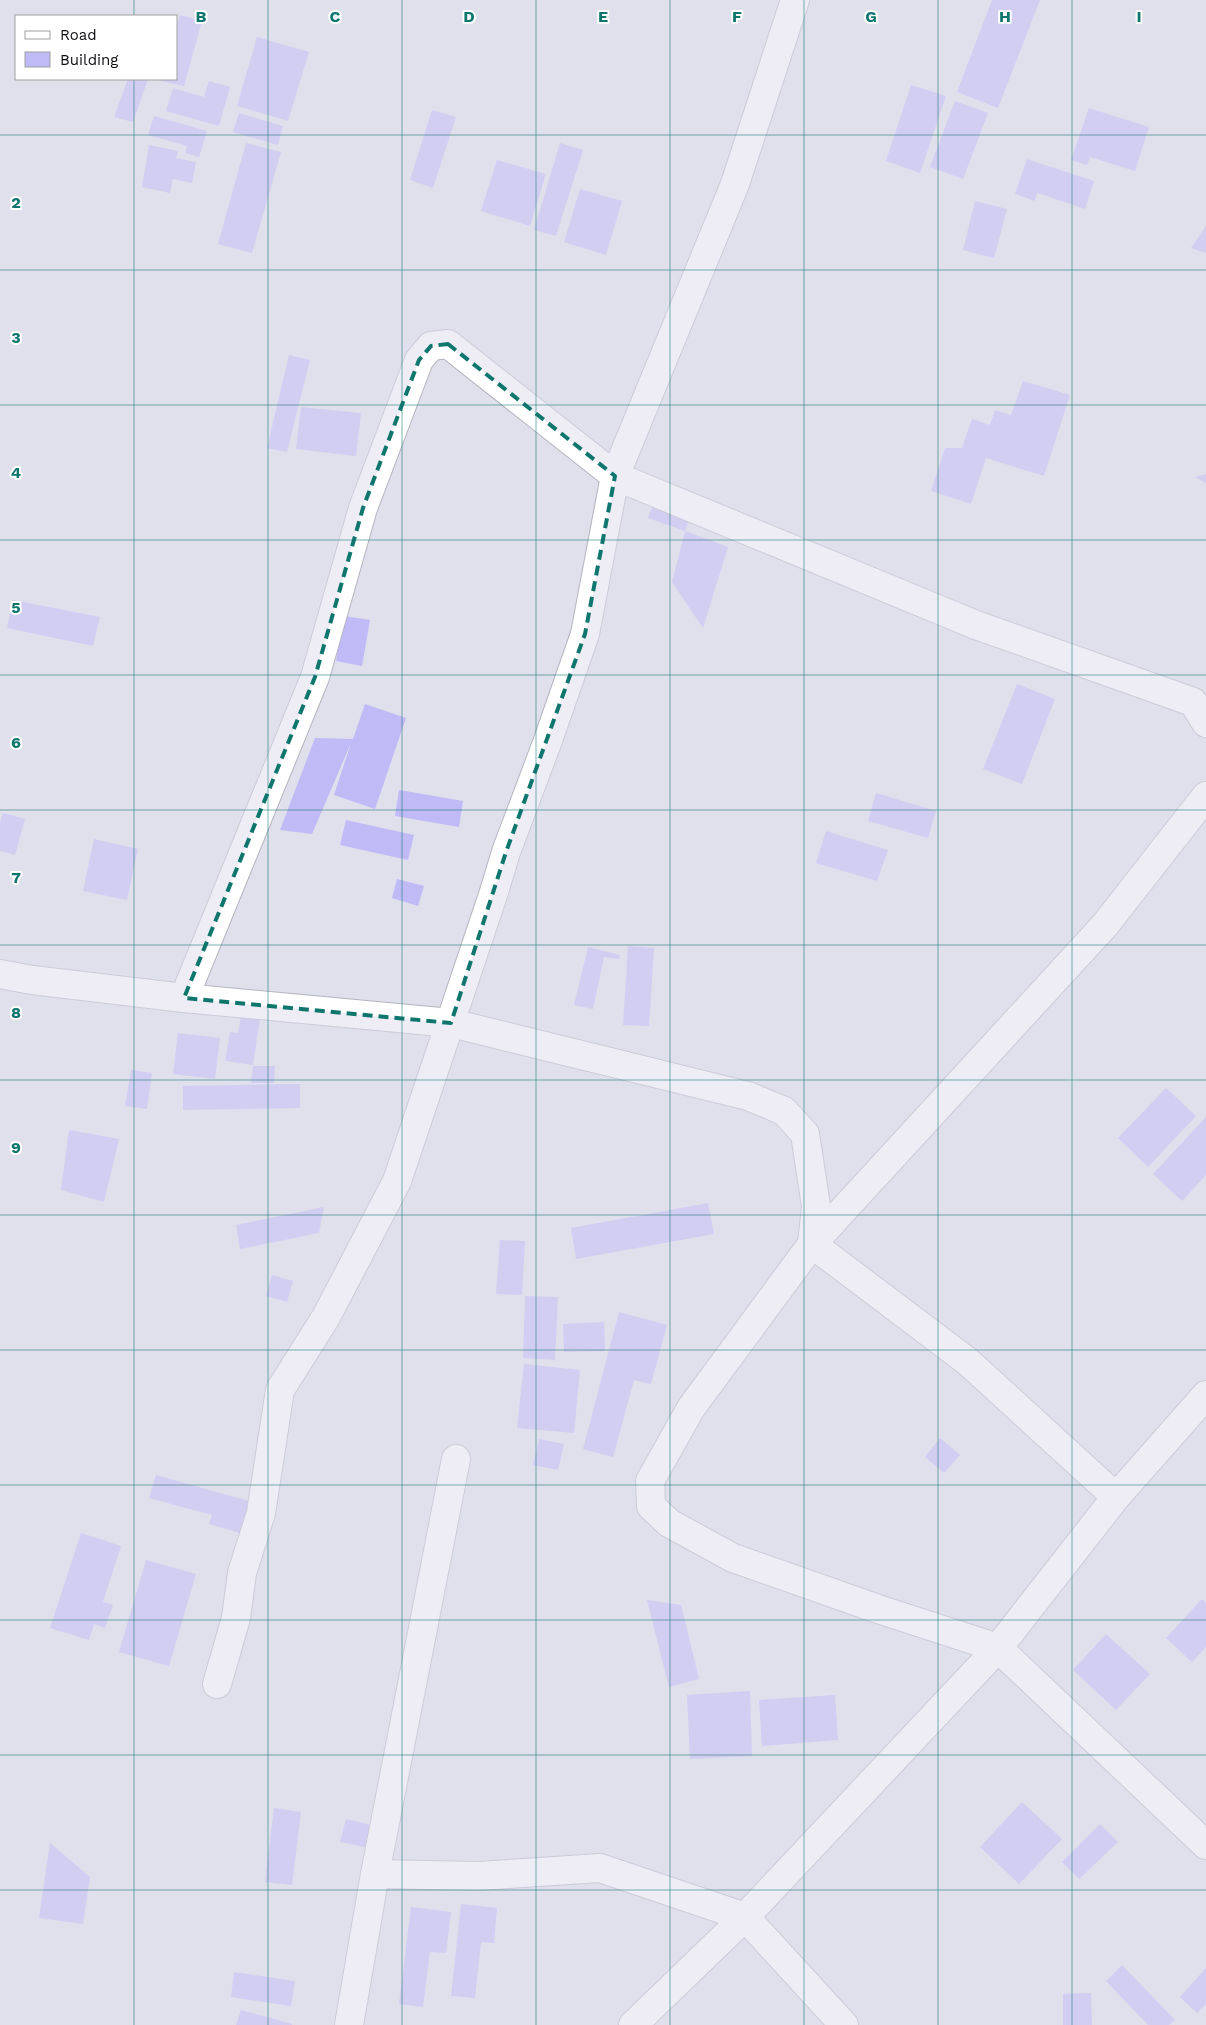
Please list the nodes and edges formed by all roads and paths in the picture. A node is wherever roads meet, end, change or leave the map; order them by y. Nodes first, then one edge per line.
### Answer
1 (795, 0) edge
2 (616, 476) junction
3 (1206, 723) edge
4 (1206, 796) edge
5 (0, 974) edge
6 (184, 998) junction
7 (451, 1023) junction
8 (812, 1244) junction
9 (1206, 1395) edge
10 (456, 1459) dead end
11 (1116, 1498) junction
12 (998, 1648) junction
13 (217, 1684) dead end
14 (1206, 1845) edge
15 (375, 1874) junction
16 (744, 1917) junction
17 (349, 2025) edge
18 (633, 2025) edge
19 (844, 2025) edge

1 - 2 street
2 - 3 street
2 - 6 street
2 - 7 street
4 - 8 street
5 - 6 street
6 - 7 street
7 - 8 street
7 - 13 street
8 - 11 street
8 - 12 street
9 - 11 street
10 - 15 street
11 - 12 street
12 - 14 street
12 - 16 street
15 - 16 street
15 - 17 street
16 - 18 street
16 - 19 street

